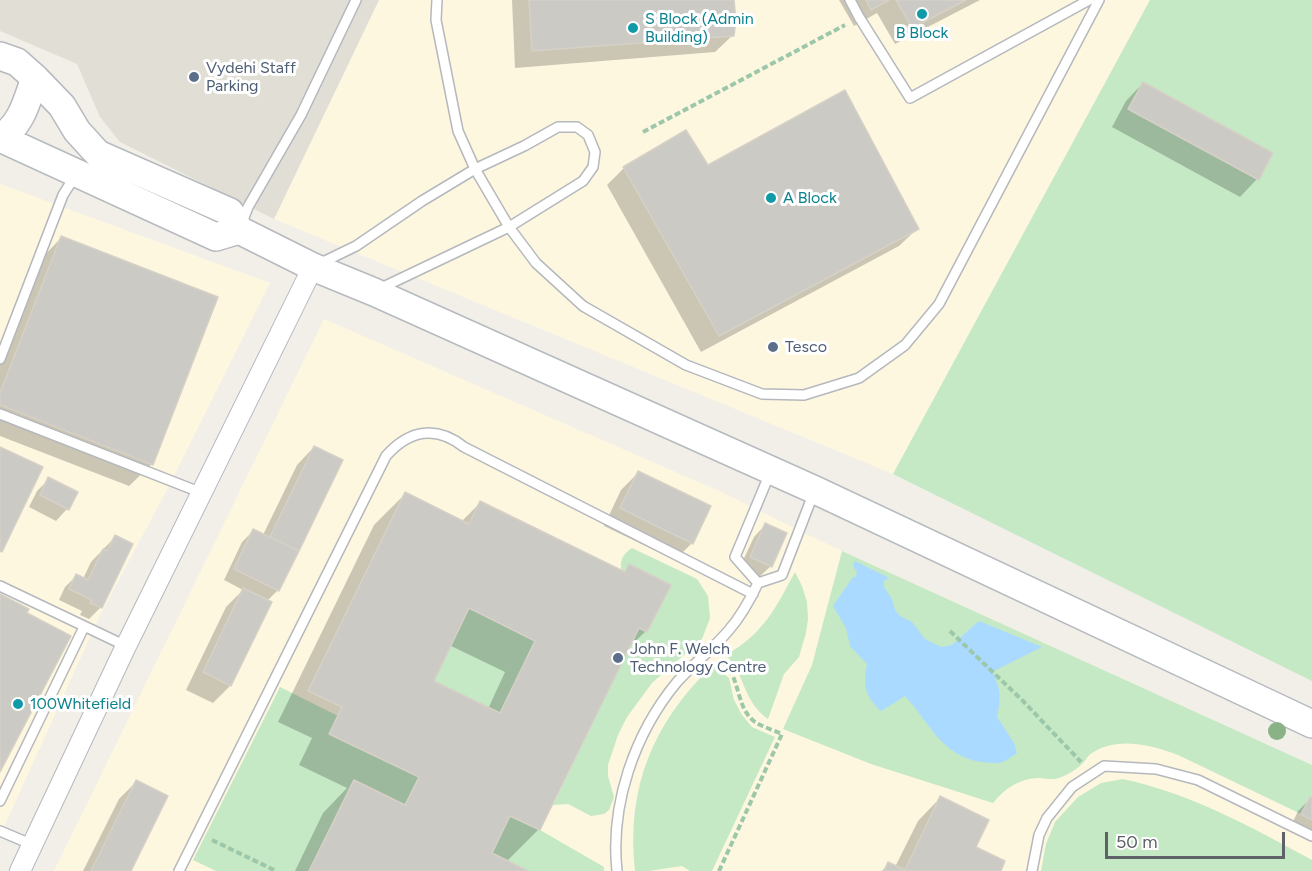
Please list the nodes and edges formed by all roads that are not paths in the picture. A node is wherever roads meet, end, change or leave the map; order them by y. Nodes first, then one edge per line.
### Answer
1 (356, 0) edge
2 (437, 0) edge
3 (850, 0) edge
4 (1089, 0) edge
5 (1099, 0) edge
6 (0, 56) edge
7 (35, 78) junction
8 (77, 131) junction
9 (0, 138) edge
10 (475, 169) junction
11 (66, 170) junction
12 (509, 227) junction
13 (239, 231) junction
14 (313, 267) junction
15 (374, 292) junction
16 (0, 359) edge
17 (0, 414) edge
18 (771, 470) junction
19 (815, 490) junction
20 (202, 493) junction
21 (758, 584) junction
22 (0, 586) edge
23 (753, 594) junction
24 (84, 627) junction
25 (126, 646) junction
26 (1312, 724) edge
27 (0, 801) edge
28 (0, 831) edge
29 (1312, 836) edge
30 (33, 844) junction
31 (20, 871) edge
32 (179, 871) edge
33 (617, 871) edge
34 (1032, 871) edge

1 - 13 lane
2 - 10 lane
3 - 4 lane
5 - 12 lane
6 - 7 street
7 - 8 street
7 - 9 street
8 - 11 street
8 - 13 street
9 - 11 street
10 - 12 lane
10 - 12 lane
10 - 14 lane
11 - 13 street
11 - 16 lane
12 - 15 lane
13 - 14 street
14 - 15 street
14 - 20 street
15 - 18 street
17 - 20 lane
18 - 19 street
18 - 21 lane
19 - 21 lane
19 - 26 street
20 - 25 street
21 - 23 lane
22 - 24 lane
23 - 32 lane
23 - 33 lane
24 - 25 lane
24 - 27 lane
25 - 30 street
28 - 30 lane
29 - 34 lane
30 - 31 street

